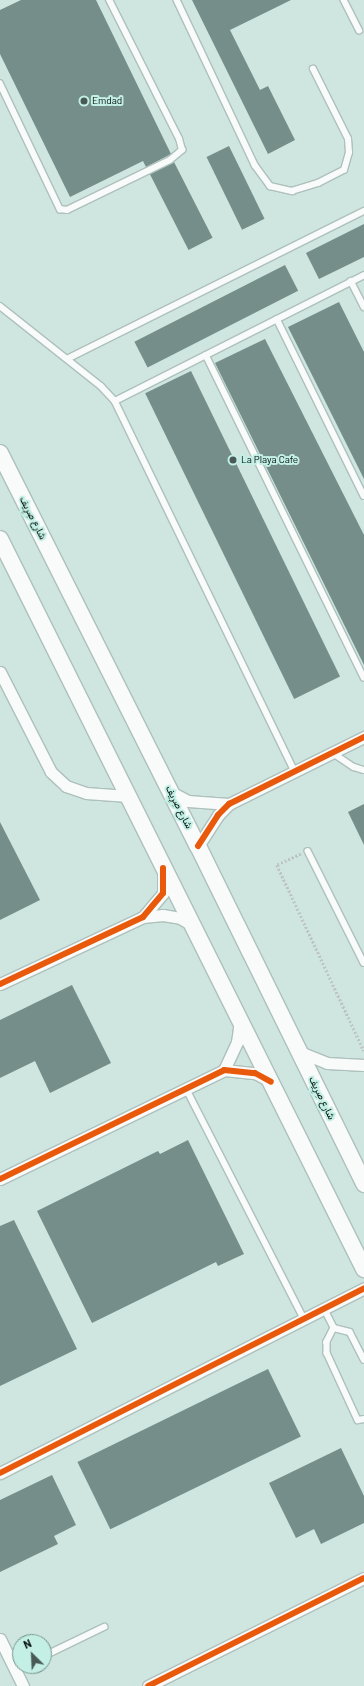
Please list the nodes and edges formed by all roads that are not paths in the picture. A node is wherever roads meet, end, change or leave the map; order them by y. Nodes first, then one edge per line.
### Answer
1 (109, 0) edge
2 (177, 0) edge
3 (344, 0) edge
4 (359, 30) dead end
5 (313, 68) dead end
6 (0, 83) edge
7 (364, 211) edge
8 (364, 274) edge
9 (351, 281) junction
10 (0, 306) edge
11 (364, 307) edge
12 (277, 319) junction
13 (206, 355) junction
14 (67, 359) junction
15 (115, 401) junction
16 (0, 453) edge
17 (364, 496) edge
18 (0, 539) edge
19 (0, 672) edge
20 (364, 677) edge
21 (364, 737) edge
22 (334, 753) junction
23 (364, 770) edge
24 (295, 772) junction
25 (171, 792) junction
26 (128, 796) junction
27 (230, 804) junction
28 (198, 846) junction
29 (308, 851) road end
30 (163, 868) junction
31 (143, 917) junction
32 (192, 926) junction
33 (364, 963) edge
34 (0, 984) edge
35 (240, 1021) junction
36 (300, 1052) junction
37 (364, 1065) edge
38 (224, 1070) junction
39 (271, 1082) junction
40 (186, 1088) junction
41 (0, 1179) edge
42 (364, 1184) edge
43 (364, 1269) edge
44 (364, 1288) edge
45 (324, 1308) junction
46 (304, 1319) junction
47 (334, 1328) junction
48 (364, 1360) edge
49 (364, 1419) edge
50 (0, 1473) edge
51 (364, 1578) edge
52 (104, 1627) dead end
53 (0, 1639) edge
54 (52, 1652) edge
55 (12, 1657) edge
56 (20, 1674) edge
57 (23, 1686) edge
58 (148, 1686) edge

1 - 6 lane
2 - 5 lane
3 - 4 lane
7 - 14 lane
8 - 9 lane
9 - 11 lane
9 - 12 lane
10 - 14 lane
12 - 13 lane
12 - 17 lane
13 - 15 lane
13 - 20 lane
14 - 15 lane
15 - 24 lane
16 - 25 main road, شارع صِرِيف
18 - 26 main road
19 - 26 street
21 - 22 street
22 - 23 lane
22 - 24 street
24 - 27 street
25 - 27 street
25 - 28 main road, شارع صِرِيف
26 - 30 main road
27 - 28 street
28 - 36 main road, شارع صِرِيف
29 - 33 lane
30 - 31 street
30 - 32 main road
31 - 32 street
31 - 34 street
32 - 35 main road
35 - 38 street
35 - 39 main road
36 - 37 street
36 - 42 main road, شارع صِرِيف
38 - 39 street
38 - 40 street
39 - 43 main road
40 - 41 street
40 - 46 lane
44 - 45 street
45 - 46 street
45 - 47 lane
46 - 50 street
47 - 48 lane
47 - 49 lane
51 - 58 street
52 - 54 lane
53 - 55 street
56 - 57 street

